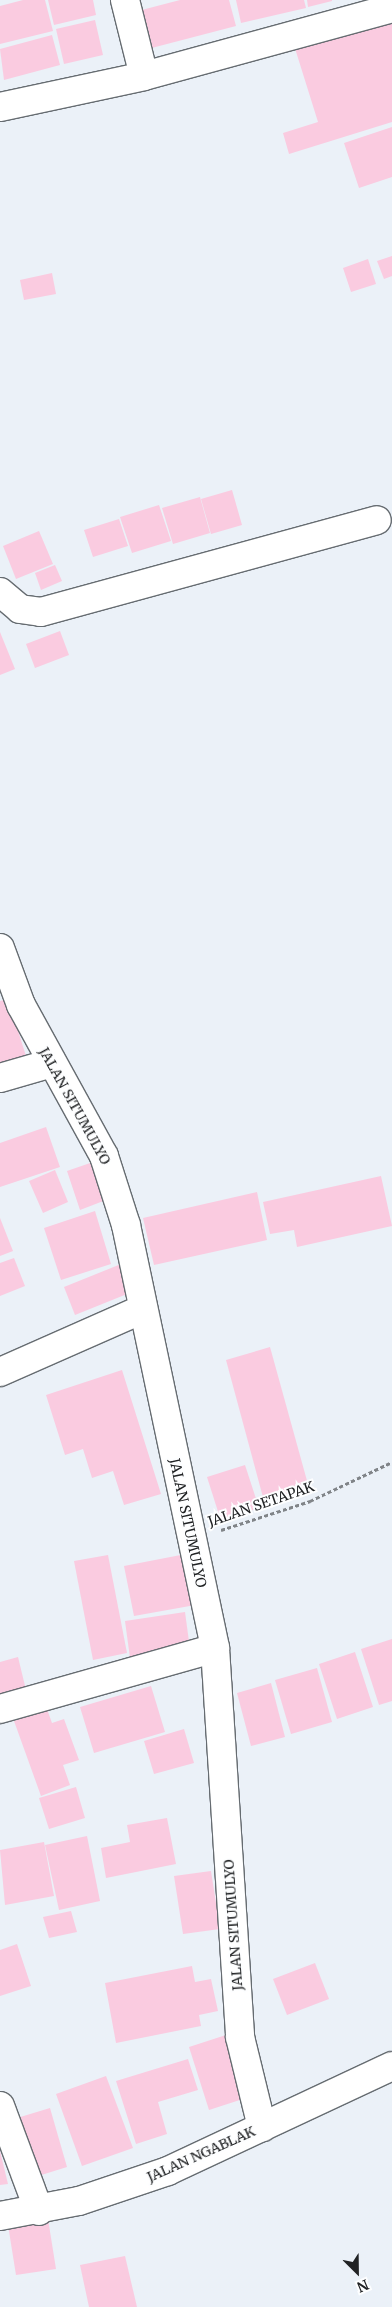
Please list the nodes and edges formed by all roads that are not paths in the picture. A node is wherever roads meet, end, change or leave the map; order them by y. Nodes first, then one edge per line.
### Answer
1 (124, 0) edge
2 (392, 8) edge
3 (144, 76) junction
4 (0, 107) edge
5 (377, 520) dead end
6 (0, 592) edge
7 (0, 948) edge
8 (52, 1063) junction
9 (0, 1078) edge
10 (142, 1309) junction
11 (0, 1372) edge
12 (215, 1648) junction
13 (0, 1709) edge
14 (392, 2066) edge
15 (0, 2106) edge
16 (262, 2128) junction
17 (39, 2211) junction
18 (0, 2216) edge

1 - 3 street
2 - 3 street
3 - 4 street
5 - 6 street
7 - 8 street, JALAN SITUMULYO
8 - 9 street
8 - 10 street, JALAN SITUMULYO
10 - 11 street
10 - 12 street, JALAN SITUMULYO
12 - 13 street
12 - 16 street, JALAN SITUMULYO
14 - 16 street, JALAN NGABLAK
15 - 17 street
16 - 17 street, JALAN NGABLAK
17 - 18 street, JALAN NGABLAK

